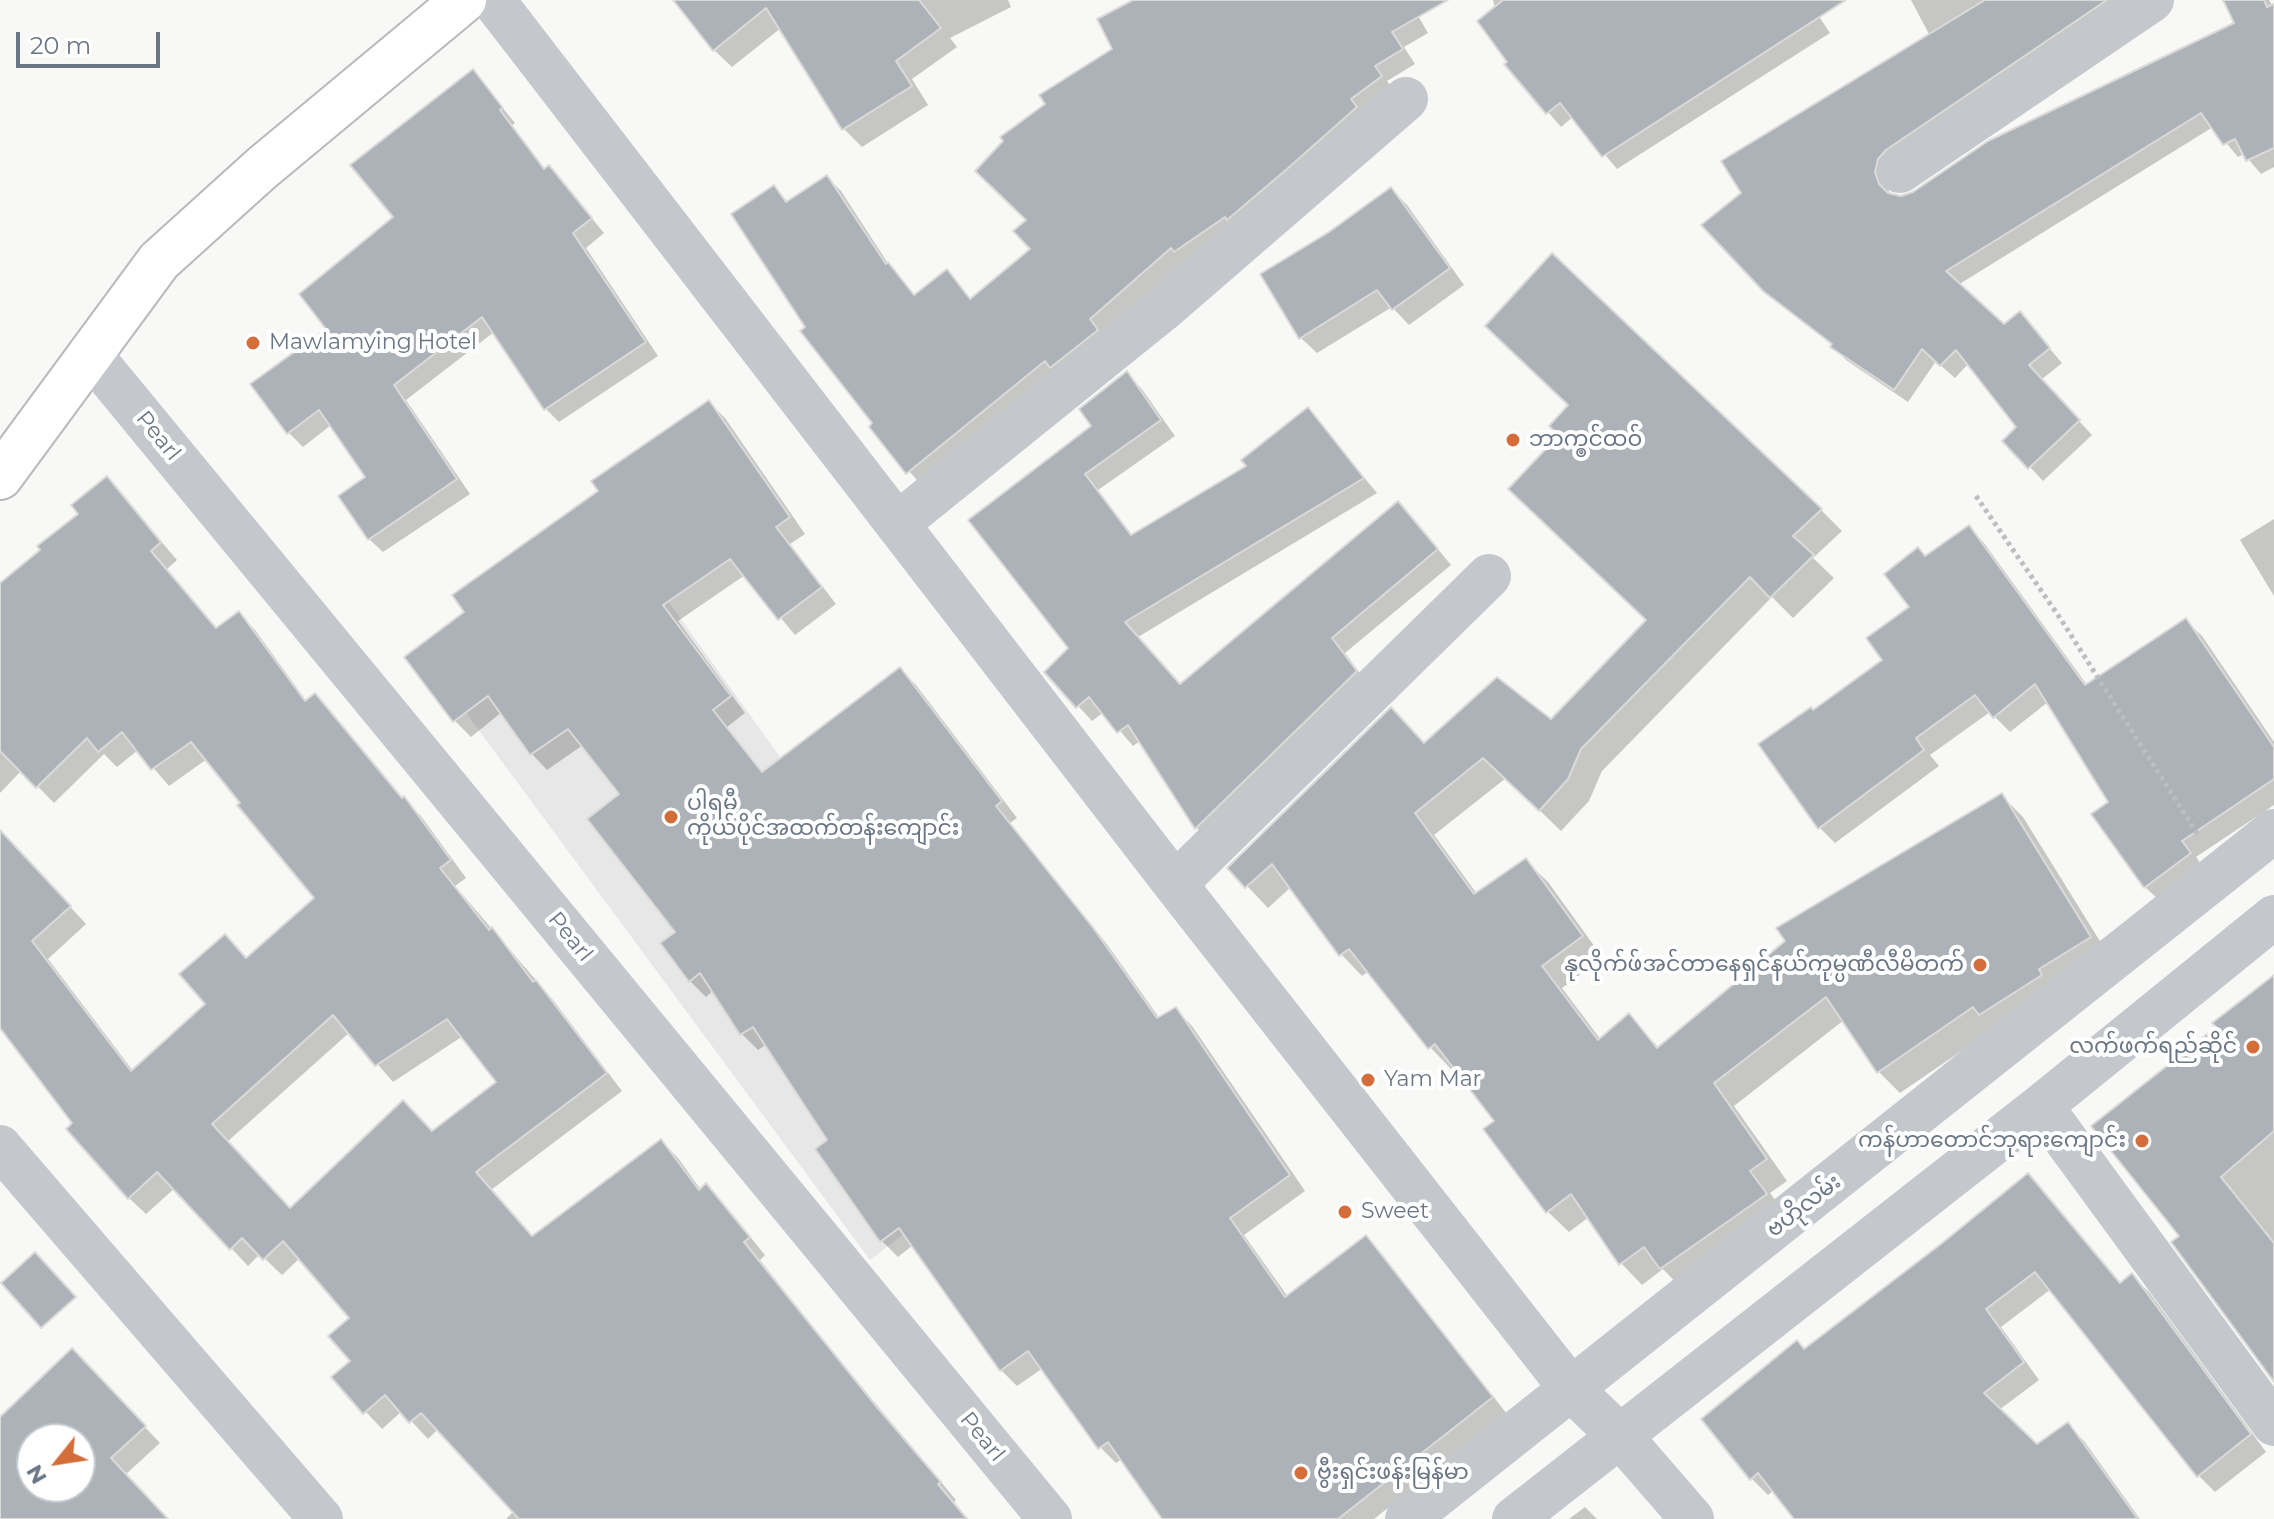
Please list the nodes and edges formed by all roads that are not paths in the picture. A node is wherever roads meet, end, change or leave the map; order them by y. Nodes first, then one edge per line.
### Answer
1 (464, 0) edge
2 (493, 0) edge
3 (2152, 0) edge
4 (1406, 99) dead end
5 (1900, 171) dead end
6 (90, 354) junction
7 (0, 477) edge
8 (897, 524) junction
9 (1489, 576) dead end
10 (2274, 831) edge
11 (1175, 884) junction
12 (2274, 917) edge
13 (2041, 1106) junction
14 (0, 1147) edge
15 (1572, 1390) junction
16 (2274, 1424) edge
17 (1621, 1437) junction
18 (321, 1519) edge
19 (1050, 1519) edge
20 (1407, 1519) edge
21 (1514, 1519) edge
22 (1692, 1519) edge

1 - 6 main road
2 - 8 street
3 - 5 street
4 - 8 street
6 - 7 main road
6 - 19 street, Pearl
8 - 11 street
9 - 11 street
10 - 15 street, ဗဟိုလမ်း
11 - 15 street
12 - 13 street
13 - 16 street
13 - 17 street
14 - 18 street
15 - 17 street
15 - 20 street, ဗဟိုလမ်း
17 - 21 street
17 - 22 street

